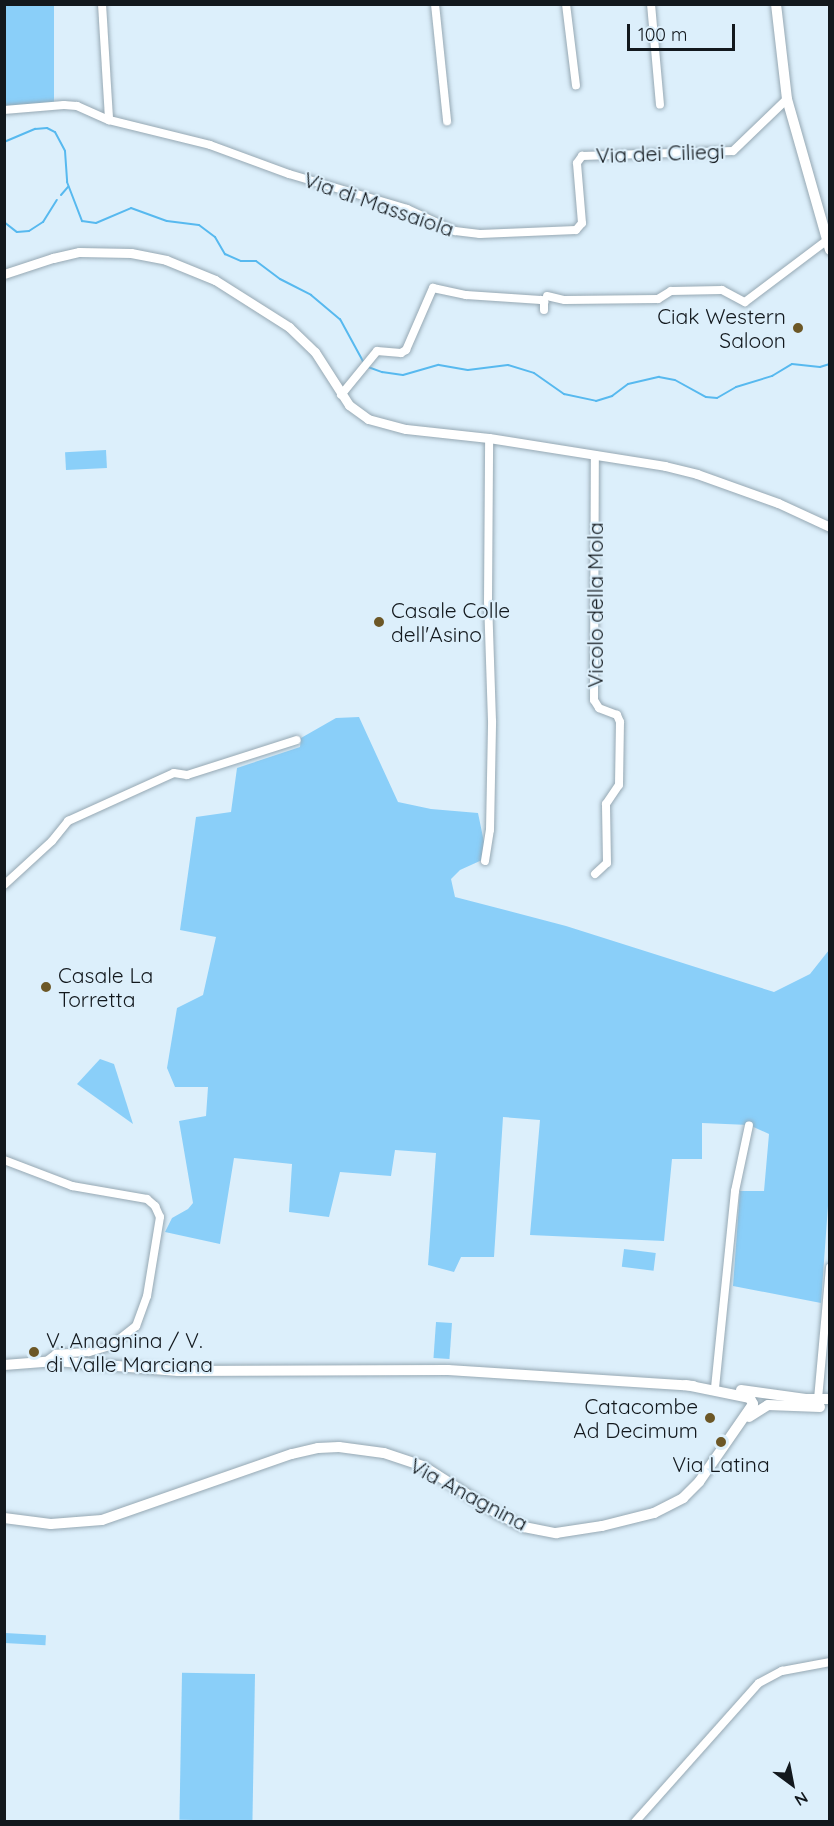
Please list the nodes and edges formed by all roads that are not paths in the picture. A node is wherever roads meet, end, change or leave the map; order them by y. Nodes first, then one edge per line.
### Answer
1 (102, 4) edge
2 (435, 4) edge
3 (566, 4) edge
4 (651, 4) edge
5 (776, 4) edge
6 (576, 85) dead end
7 (788, 99) junction
8 (660, 105) dead end
9 (4, 110) edge
10 (109, 120) junction
11 (447, 121) dead end
12 (583, 155) joint
13 (828, 245) edge
14 (4, 274) edge
15 (547, 296) dead end
16 (506, 298) junction
17 (505, 309) dead end
18 (544, 310) dead end
19 (341, 395) junction
20 (489, 438) junction
21 (596, 455) junction
22 (830, 527) edge
23 (297, 740) dead end
24 (485, 861) dead end
25 (595, 874) dead end
26 (4, 885) edge
27 (749, 1125) dead end
28 (4, 1160) edge
29 (830, 1268) edge
30 (48, 1360) junction
31 (4, 1365) edge
32 (686, 1386) junction
33 (715, 1388) junction
34 (824, 1399) edge
35 (830, 1406) edge
36 (730, 1437) junction
37 (4, 1518) edge
38 (830, 1662) edge
39 (635, 1821) edge

1 - 10 street
2 - 11 street
3 - 6 street
4 - 8 street
5 - 7 main road
7 - 12 street, Via dei Ciliegi
7 - 13 main road
9 - 10 street, Via di Massaiola
10 - 12 street, Via di Massaiola
13 - 15 street
14 - 19 street
16 - 17 street
16 - 18 street
16 - 19 street
19 - 20 street
20 - 21 street
20 - 24 street
21 - 22 street
21 - 25 street, Vicolo della Mola
23 - 26 street
27 - 33 street
28 - 30 street
29 - 34 street
30 - 31 main road, Via Anagnina
30 - 32 main road, Via Anagnina
32 - 33 main road, Via Anagnina
32 - 36 main road, Via Anagnina
33 - 34 main road, Via Anagnina
35 - 36 main road, Via Anagnina
36 - 37 main road, Via Anagnina
38 - 39 street

